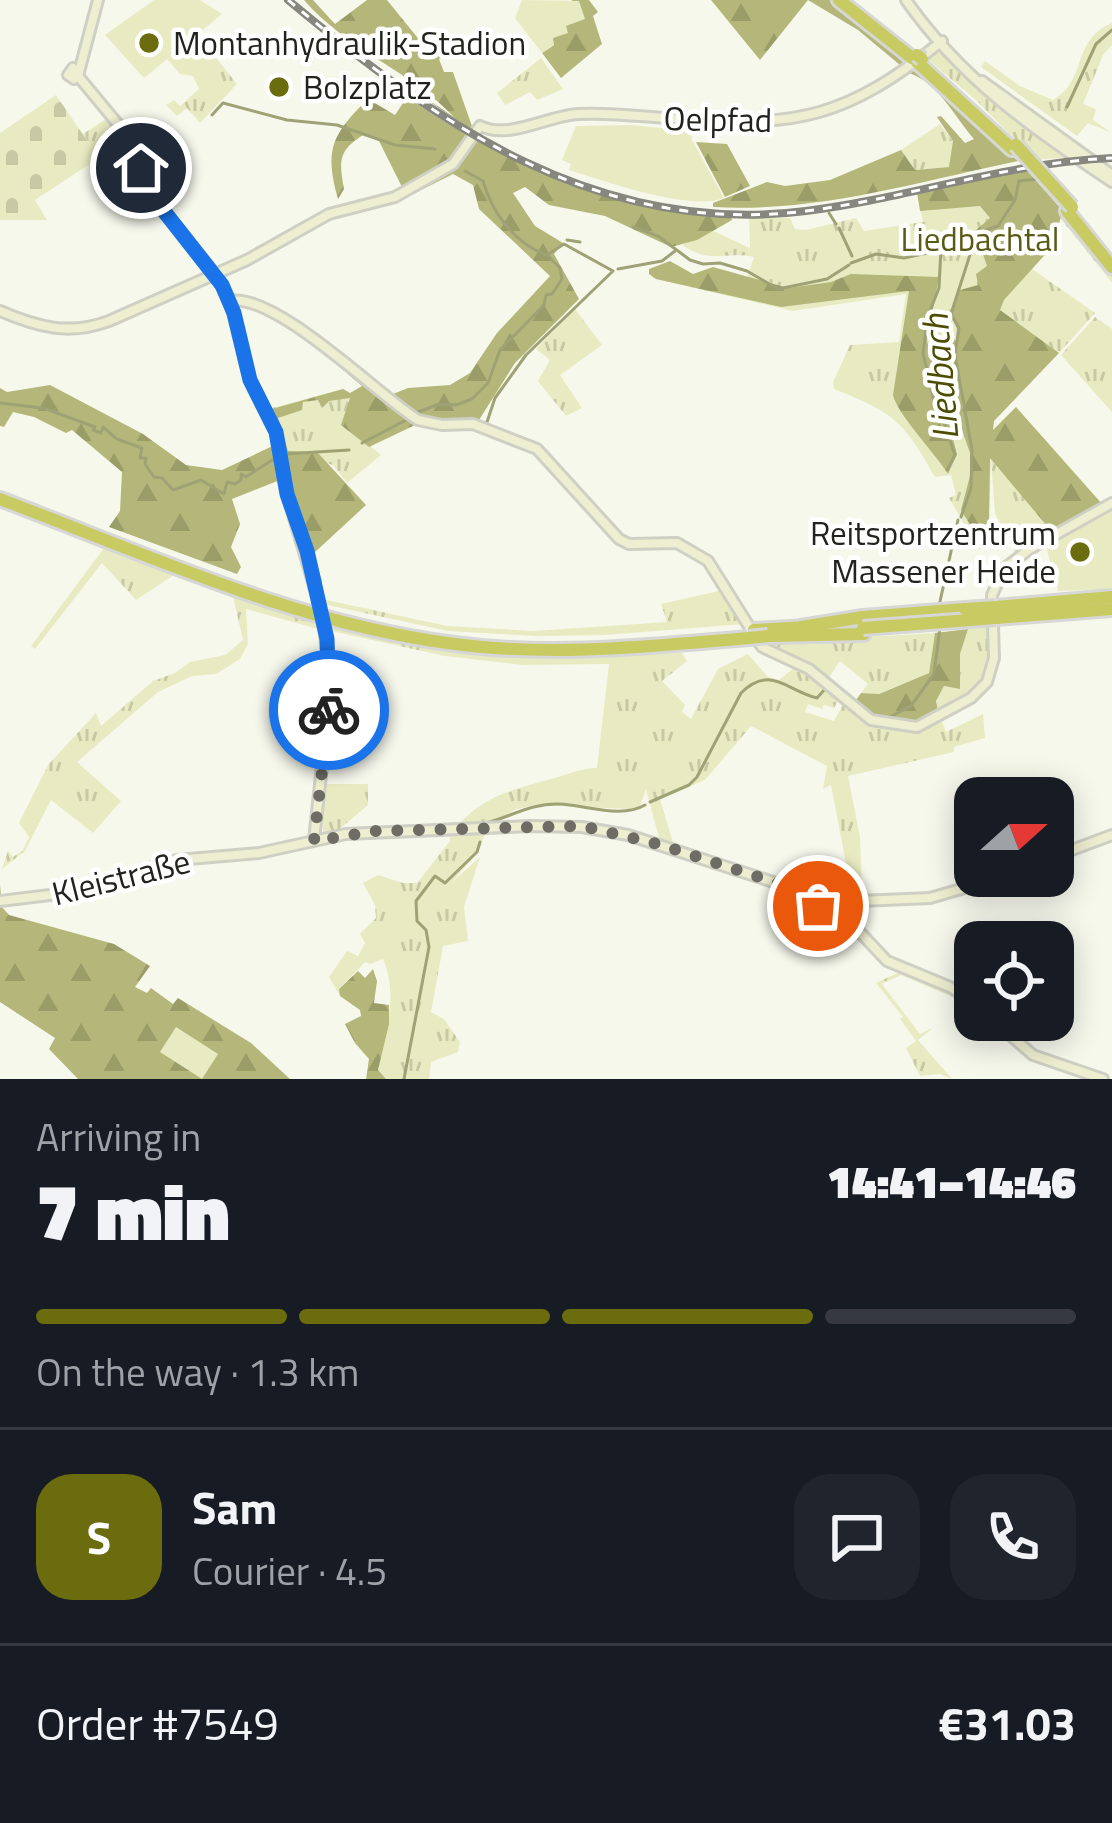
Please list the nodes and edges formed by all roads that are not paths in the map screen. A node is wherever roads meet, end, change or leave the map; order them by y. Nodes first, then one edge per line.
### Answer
1 (98, 0) edge
2 (838, 0) edge
3 (848, 0) edge
4 (908, 0) edge
5 (940, 42) junction
6 (917, 58) junction
7 (1112, 179) edge
8 (1070, 209) junction
9 (1112, 257) edge
10 (1112, 267) edge
11 (214, 273) junction
12 (230, 301) junction
13 (0, 311) edge
14 (0, 496) edge
15 (1112, 503) edge
16 (1112, 606) edge
17 (863, 625) junction
18 (767, 633) junction
19 (1112, 835) edge
20 (314, 841) junction
21 (1074, 849) edge
22 (798, 890) junction
23 (954, 891) edge
24 (0, 901) edge
25 (954, 990) edge
26 (1017, 1041) edge
27 (1103, 1079) edge

1 - 11 street
2 - 6 highway
3 - 6 highway
4 - 5 street
5 - 7 street
5 - 11 street, Oelpfad
6 - 8 highway, bridge
8 - 9 highway
8 - 10 highway
11 - 12 street
11 - 13 street
12 - 15 street
12 - 20 street, bridge
14 - 18 highway, bridge
16 - 17 highway, bridge
17 - 18 highway
17 - 18 highway
19 - 21 street
20 - 22 street, Kleistraße
20 - 24 street, Kleistraße
22 - 23 street
22 - 25 street
26 - 27 street

